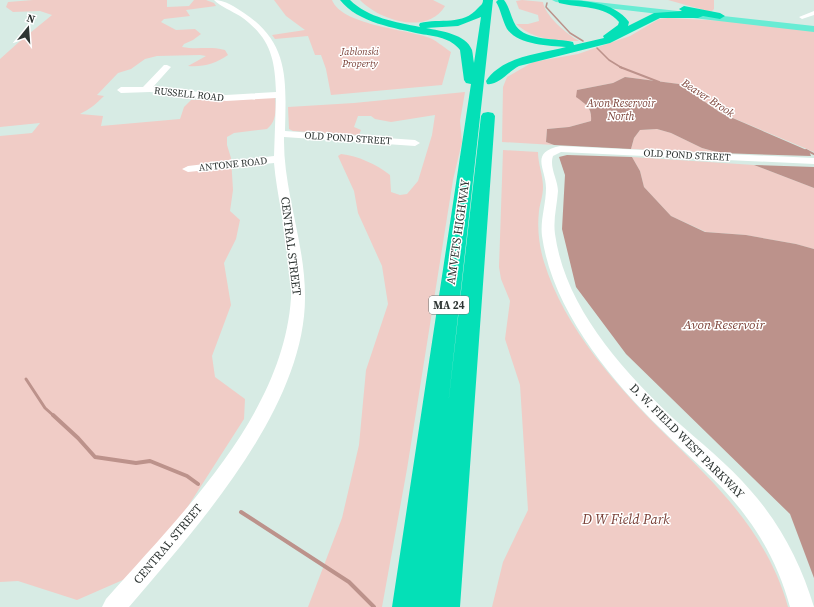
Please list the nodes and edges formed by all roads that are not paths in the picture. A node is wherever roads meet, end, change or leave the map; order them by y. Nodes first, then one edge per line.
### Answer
1 (217, 0) edge
2 (345, 0) edge
3 (351, 0) edge
4 (559, 0) edge
5 (574, 0) edge
6 (494, 1) edge
7 (662, 1) dead end
8 (814, 13) edge
9 (698, 15) junction
10 (720, 16) junction
11 (802, 17) dead end
12 (498, 26) dead end
13 (814, 28) edge
14 (167, 67) dead end
15 (488, 81) junction
16 (146, 89) junction
17 (121, 90) dead end
18 (280, 95) junction
19 (281, 134) junction
20 (415, 143) dead end
21 (560, 149) joint
22 (279, 159) junction
23 (814, 161) edge
24 (188, 169) dead end
25 (114, 607) edge
26 (409, 607) edge
27 (443, 607) edge
28 (802, 607) edge

1 - 18 street, CENTRAL STREET
2 - 15 highway
3 - 6 highway
4 - 6 highway
4 - 9 main road
5 - 10 main road
6 - 12 highway
6 - 15 highway, AMVETS HIGHWAY / MA 24
7 - 10 highway
8 - 11 street
9 - 13 main road
9 - 15 highway
10 - 13 main road
14 - 16 street
15 - 26 highway, AMVETS HIGHWAY / MA 24
15 - 27 highway, AMVETS HIGHWAY / MA 24
16 - 17 street, RUSSELL ROAD
16 - 18 street, RUSSELL ROAD
18 - 19 street, CENTRAL STREET
19 - 20 street, OLD POND STREET
19 - 22 street, CENTRAL STREET
21 - 23 street, OLD POND STREET
21 - 28 street, D. W. FIELD WEST PARKWAY
22 - 24 street, ANTONE ROAD
22 - 25 street, CENTRAL STREET

